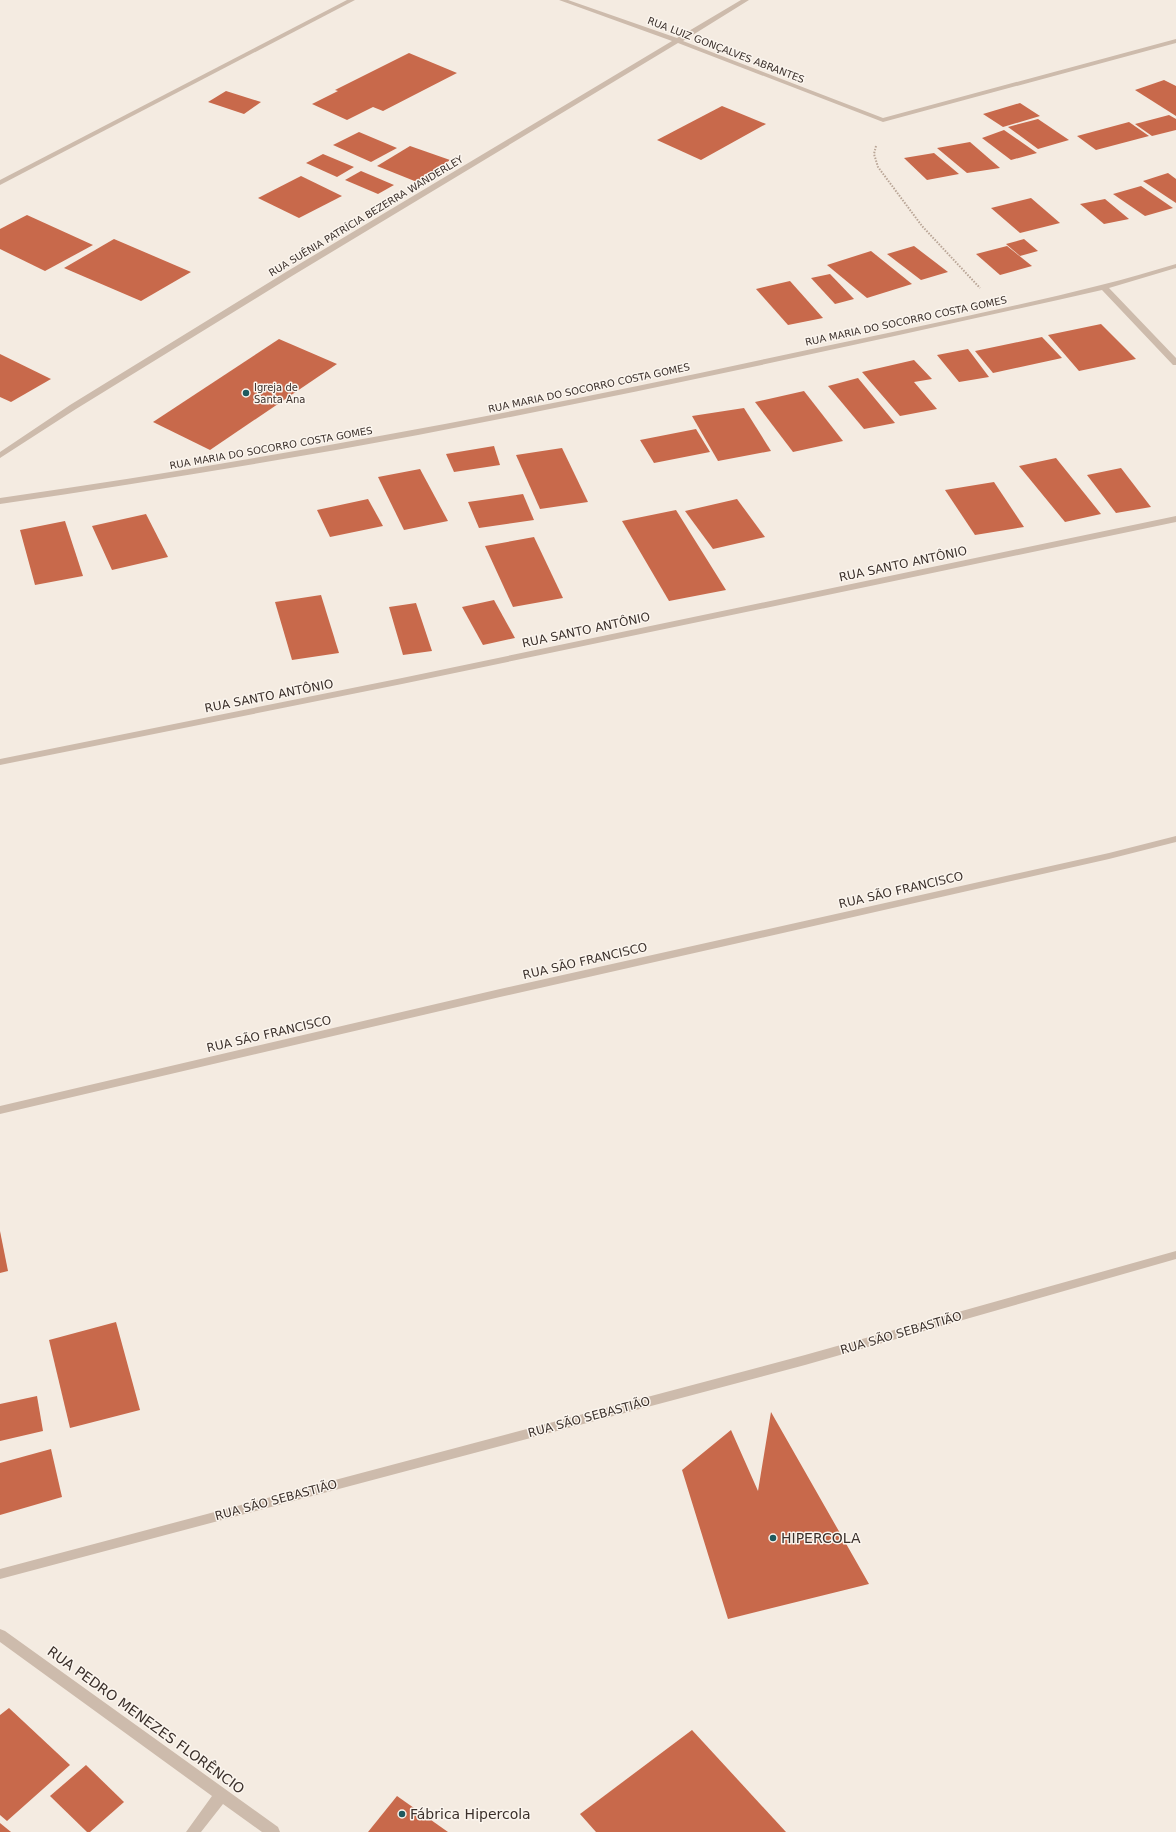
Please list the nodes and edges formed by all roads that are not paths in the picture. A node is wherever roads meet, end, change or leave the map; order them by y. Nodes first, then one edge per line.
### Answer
1 (352, 0) edge
2 (562, 0) edge
3 (746, 0) edge
4 (678, 41) junction
5 (1176, 41) edge
6 (0, 183) edge
7 (1176, 266) edge
8 (1104, 287) junction
9 (1176, 363) edge
10 (0, 456) edge
11 (0, 501) edge
12 (1176, 519) edge
13 (0, 762) edge
14 (1176, 839) edge
15 (0, 1110) edge
16 (1176, 1255) edge
17 (0, 1574) edge
18 (0, 1634) edge
19 (222, 1794) junction
20 (193, 1832) edge
21 (273, 1832) edge

1 - 6 street
2 - 4 street, RUA LUIZ GONÇALVES ABRANTES
3 - 4 street, RUA SUÊNIA PATRÍCIA BEZERRA WANDERLEY
4 - 5 street, RUA LUIZ GONÇALVES ABRANTES
4 - 10 street, RUA SUÊNIA PATRÍCIA BEZERRA WANDERLEY
7 - 8 street, RUA MARIA DO SOCORRO COSTA GOMES
8 - 9 street
8 - 11 street, RUA MARIA DO SOCORRO COSTA GOMES
12 - 13 street, RUA SANTO ANTÔNIO
14 - 15 street, RUA SÃO FRANCISCO
16 - 17 street, RUA SÃO SEBASTIÃO
18 - 19 street, RUA PEDRO MENEZES FLORÊNCIO
19 - 20 street
19 - 21 street, RUA PEDRO MENEZES FLORÊNCIO

